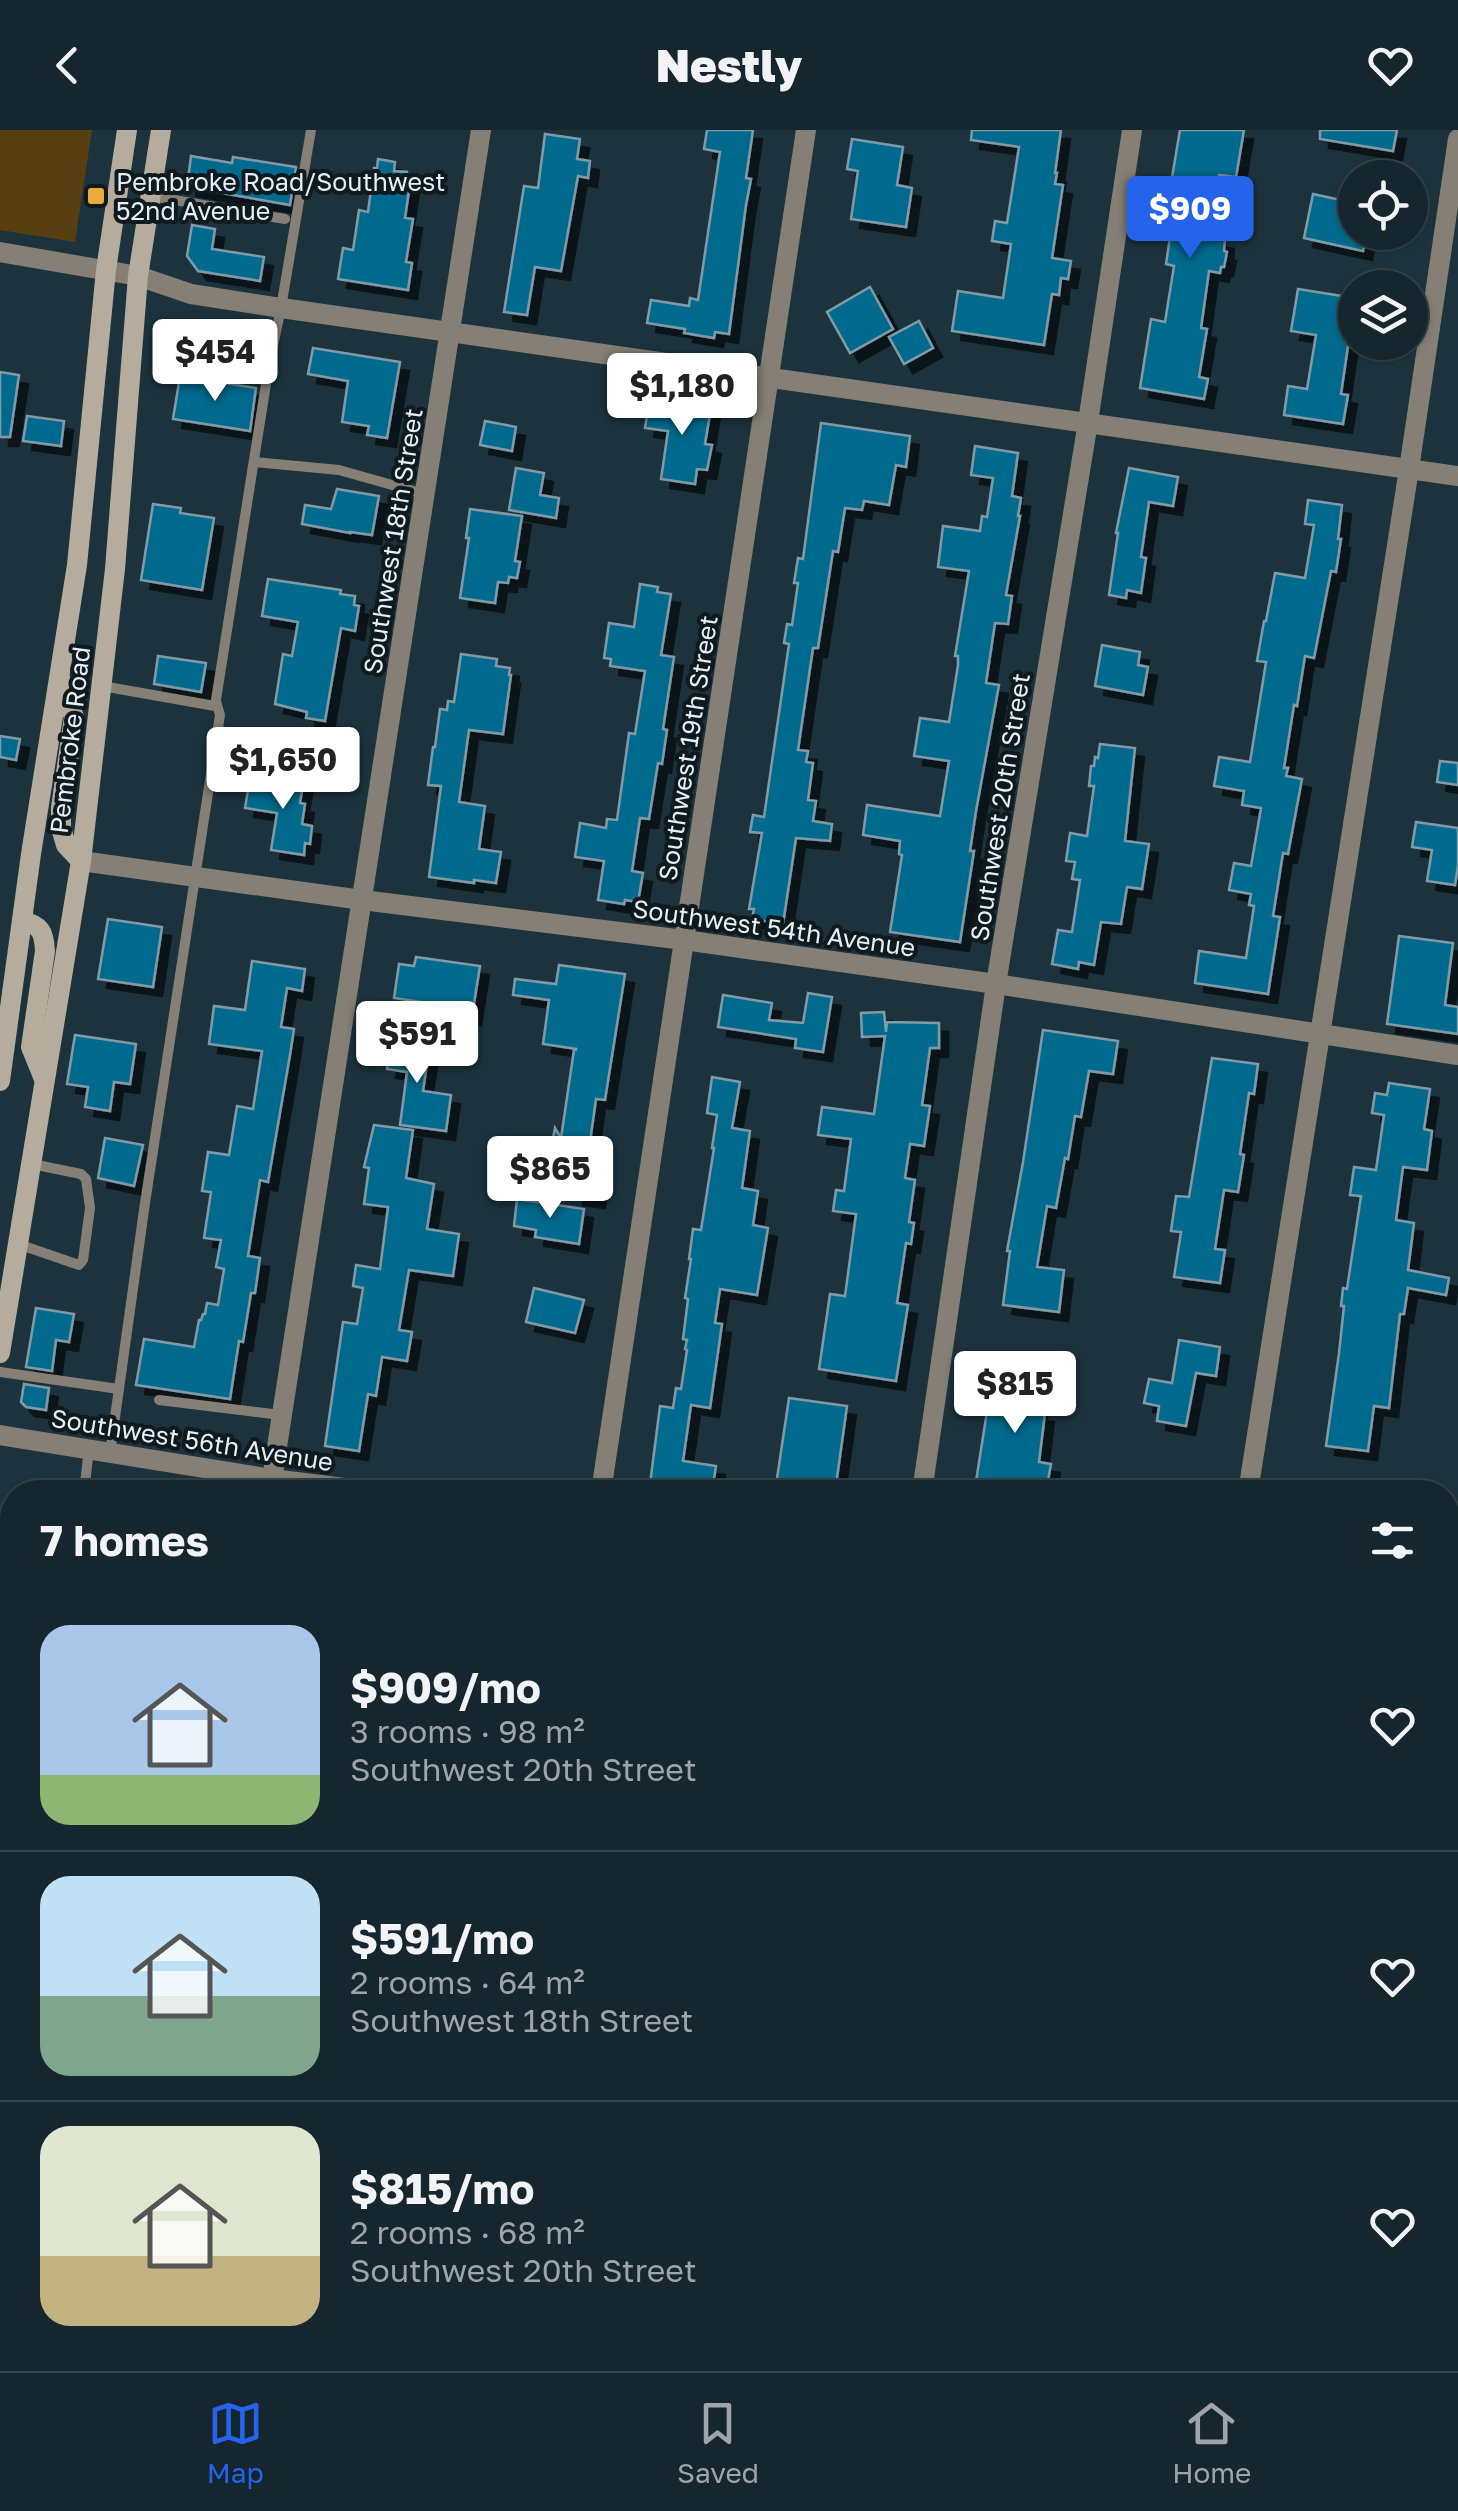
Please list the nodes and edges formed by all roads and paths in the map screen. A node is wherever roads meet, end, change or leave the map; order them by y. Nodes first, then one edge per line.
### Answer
1 (127, 130) edge
2 (161, 130) edge
3 (311, 130) edge
4 (482, 130) edge
5 (806, 130) edge
6 (1132, 130) edge
7 (1458, 139) edge
8 (150, 196) junction
9 (285, 219) dead end
10 (0, 252) edge
11 (106, 270) junction
12 (138, 276) junction
13 (282, 308) junction
14 (450, 334) junction
15 (768, 378) junction
16 (1088, 422) junction
17 (254, 462) junction
18 (1410, 469) junction
19 (1458, 476) edge
20 (425, 494) junction
21 (59, 677) junction
22 (102, 686) junction
23 (216, 701) junction
24 (81, 861) junction
25 (196, 878) junction
26 (362, 900) junction
27 (22, 921) junction
28 (684, 940) junction
29 (996, 984) junction
30 (1320, 1034) junction
31 (1458, 1054) edge
32 (44, 1080) junction
33 (0, 1081) edge
34 (31, 1164) junction
35 (18, 1244) junction
36 (0, 1353) edge
37 (0, 1372) edge
38 (119, 1389) junction
39 (159, 1400) dead end
40 (282, 1415) junction
41 (0, 1435) edge
42 (99, 1451) junction
43 (88, 1480) edge
44 (242, 1480) edge
45 (272, 1480) edge
46 (603, 1480) edge
47 (924, 1480) edge
48 (1250, 1480) edge

1 - 11 main road, Pembroke Road
2 - 8 main road, Pembroke Road
3 - 13 lane
4 - 14 street, Southwest 18th Street
5 - 15 street, Southwest 19th Street
6 - 16 street, Southwest 20th Street
7 - 18 street
8 - 9 lane
8 - 12 main road, Pembroke Road
10 - 11 street
11 - 12 street
11 - 21 main road, Pembroke Road
12 - 13 street
12 - 22 main road, Pembroke Road
13 - 14 street
13 - 17 lane
14 - 15 street
14 - 20 street, Southwest 18th Street
15 - 16 street
15 - 28 street, Southwest 19th Street
16 - 18 street
16 - 29 street, Southwest 20th Street
17 - 20 lane
17 - 23 lane
18 - 19 street
18 - 30 street
20 - 26 street, Southwest 18th Street
21 - 24 main road
21 - 27 main road, Pembroke Road
22 - 23 lane
22 - 24 main road, Pembroke Road
23 - 25 lane
24 - 25 street, Southwest 54th Avenue
24 - 32 main road, Pembroke Road
25 - 26 street, Southwest 54th Avenue
25 - 38 lane
26 - 28 street, Southwest 54th Avenue
26 - 40 street, Southwest 18th Street
27 - 32 main road
27 - 33 main road, Pembroke Road
28 - 29 street, Southwest 54th Avenue
28 - 46 street, Southwest 19th Street
29 - 30 street, Southwest 54th Avenue
29 - 47 street, Southwest 20th Street
30 - 31 street, Southwest 54th Avenue
30 - 48 street
32 - 34 main road, Pembroke Road
34 - 35 main road, Pembroke Road
34 - 35 lane
35 - 36 main road, Pembroke Road
37 - 38 lane
38 - 42 lane
39 - 40 lane
40 - 45 street, Southwest 18th Street
41 - 42 street, Southwest 56th Avenue
42 - 43 lane
42 - 44 street, Southwest 56th Avenue

